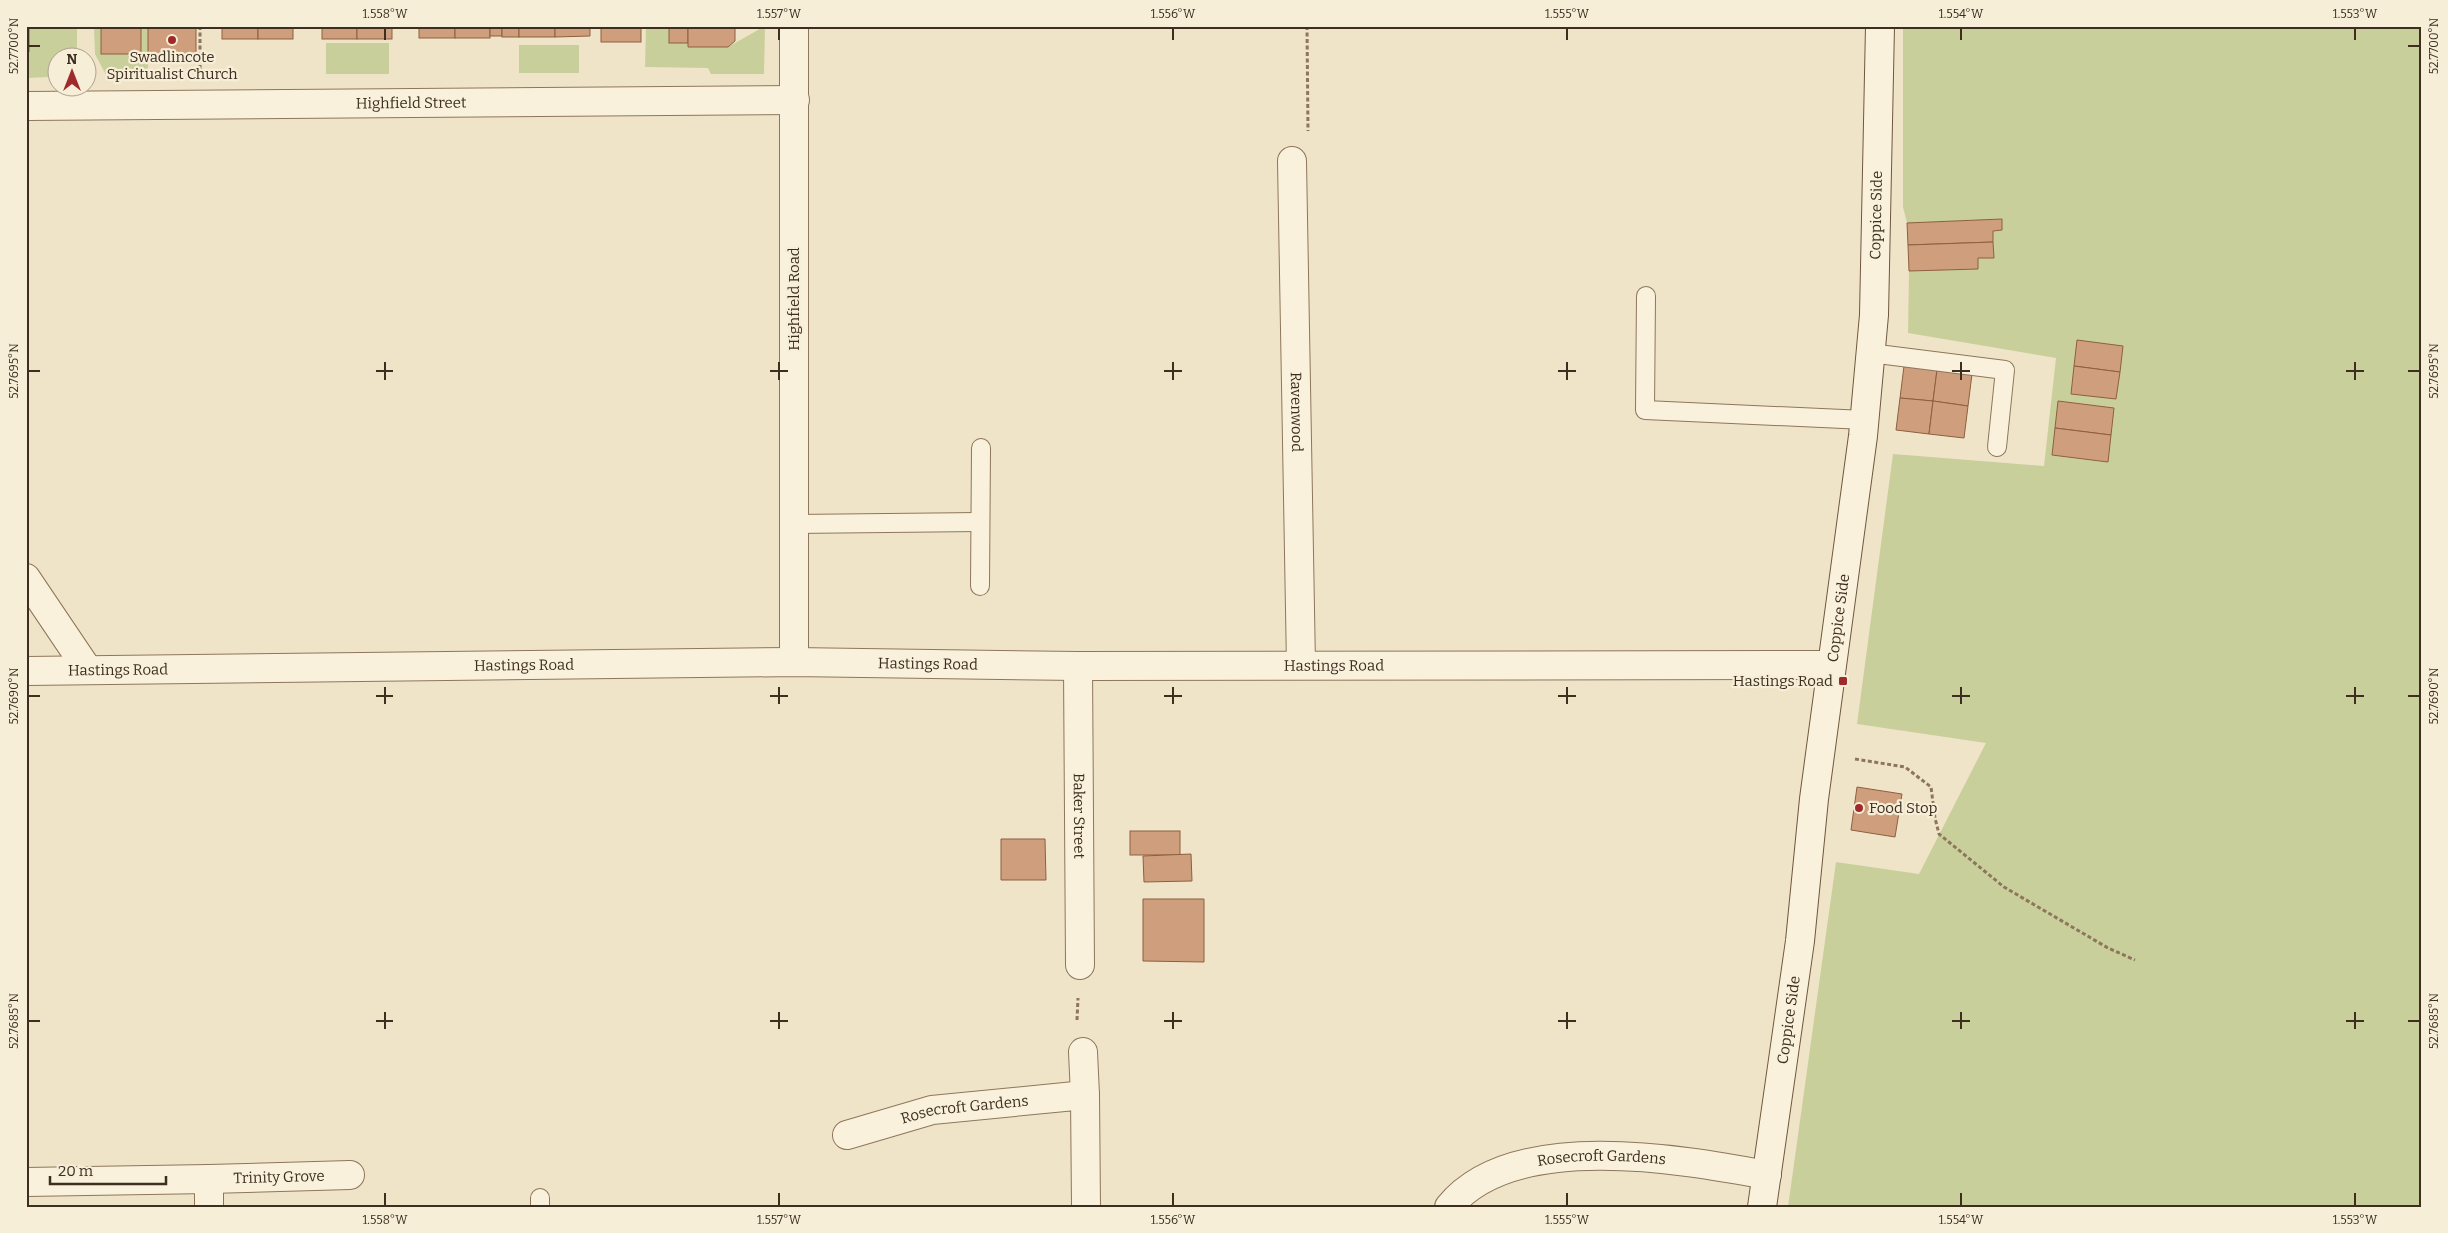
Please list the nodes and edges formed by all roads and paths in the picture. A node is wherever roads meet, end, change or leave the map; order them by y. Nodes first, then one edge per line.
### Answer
1 (200, 26) edge
2 (794, 26) edge
3 (1307, 26) edge
4 (1880, 26) edge
5 (200, 75) dead end
6 (795, 100) junction
7 (26, 106) edge
8 (1292, 161) joint
9 (1646, 296) dead end
10 (1870, 353) junction
11 (1865, 420) junction
12 (1997, 447) dead end
13 (981, 448) dead end
14 (980, 522) junction
15 (794, 524) junction
16 (26, 578) edge
17 (980, 586) dead end
18 (794, 662) junction
19 (1301, 664) junction
20 (1832, 664) junction
21 (1078, 666) junction
22 (88, 670) junction
23 (26, 671) edge
24 (1820, 754) junction
25 (2135, 960) dead end
26 (1080, 965) joint
27 (1084, 1052) joint
28 (1085, 1095) junction
29 (847, 1135) dead end
30 (350, 1175) dead end
31 (1767, 1175) junction
32 (209, 1179) junction
33 (26, 1182) edge
34 (209, 1207) edge
35 (1086, 1207) edge
36 (1449, 1207) edge
37 (1762, 1207) edge

1 - 5 path
2 - 6 street, Highfield Road
3 - 8 path
4 - 10 street, Coppice Side
6 - 7 street, Highfield Street
6 - 15 street, Highfield Road
8 - 19 street, Ravenwood
9 - 11 lane
10 - 11 street, Coppice Side
10 - 12 lane
11 - 20 street, Coppice Side
13 - 14 lane
14 - 15 lane
14 - 17 lane
15 - 18 street, Highfield Road
16 - 22 street
18 - 21 street, Hastings Road
18 - 22 street, Hastings Road
19 - 20 street, Hastings Road
19 - 21 street, Hastings Road
20 - 24 street, Coppice Side
21 - 26 street, Baker Street
22 - 23 street, Hastings Road
24 - 25 path
24 - 31 street, Coppice Side
26 - 27 path
27 - 28 street
28 - 29 street, Rosecroft Gardens
28 - 35 street
30 - 32 street, Trinity Grove
31 - 36 street, Rosecroft Gardens
31 - 37 street, Coppice Side
32 - 33 street, Trinity Grove
32 - 34 street

